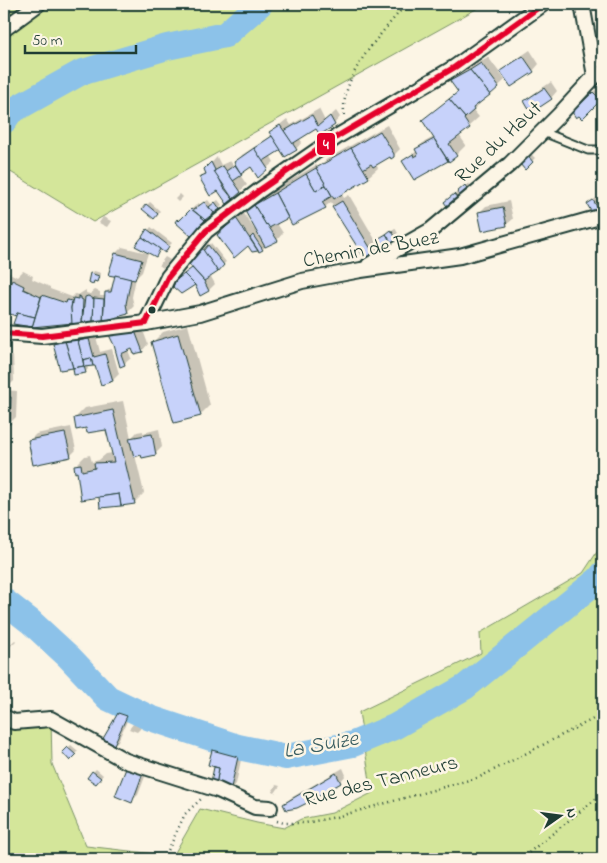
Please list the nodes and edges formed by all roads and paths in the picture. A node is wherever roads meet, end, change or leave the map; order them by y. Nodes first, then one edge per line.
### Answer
1 (38, 4) edge
2 (406, 4) edge
3 (543, 4) edge
4 (582, 4) edge
5 (4, 29) edge
6 (345, 132) junction
7 (542, 132) junction
8 (603, 150) edge
9 (603, 216) edge
10 (361, 270) junction
11 (146, 323) junction
12 (4, 333) edge
13 (603, 714) edge
14 (4, 718) edge
15 (218, 790) junction
16 (603, 793) edge
17 (273, 815) joint
18 (164, 858) edge
19 (521, 859) edge

1 - 5 street
2 - 6 path
3 - 6 street
4 - 7 street, Rue du Haut
6 - 11 street
7 - 8 lane
7 - 10 street, Rue du Haut
9 - 10 street, Chemin de Buez
10 - 11 street, Chemin de Buez
11 - 12 street, Chemin de Buez
13 - 17 path, Rue des Tanneurs
14 - 15 street
15 - 17 street
15 - 18 path
16 - 19 path

